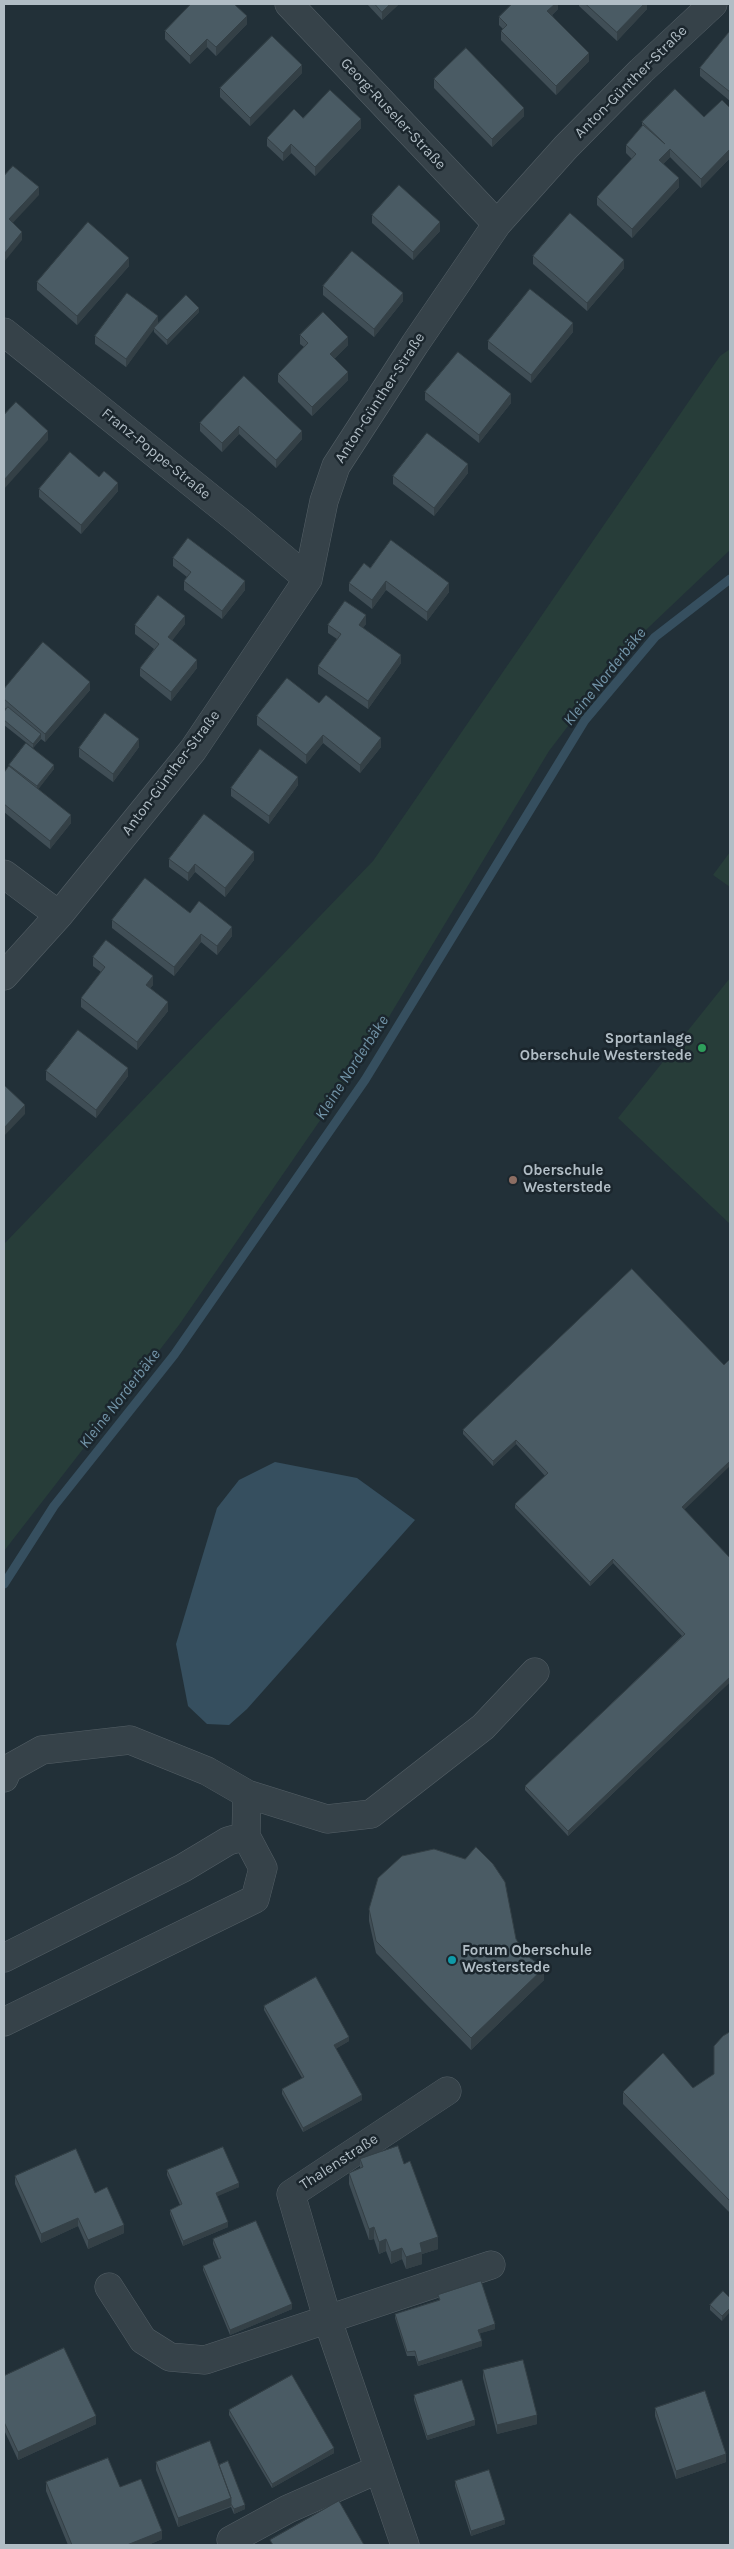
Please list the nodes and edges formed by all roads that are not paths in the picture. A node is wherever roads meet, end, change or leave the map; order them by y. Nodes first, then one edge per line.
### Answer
1 (289, 4) edge
2 (713, 4) edge
3 (497, 224) junction
4 (4, 332) edge
5 (308, 579) junction
6 (4, 874) edge
7 (59, 915) junction
8 (4, 976) edge
9 (535, 1672) dead end
10 (4, 1778) edge
11 (247, 1794) junction
12 (246, 1836) junction
13 (4, 1958) edge
14 (4, 2022) edge
15 (447, 2091) dead end
16 (491, 2265) dead end
17 (108, 2287) dead end
18 (328, 2321) junction
19 (379, 2469) junction
20 (231, 2540) dead end
21 (405, 2545) edge

1 - 3 street, Georg-Ruseler-Straße
2 - 3 street, Anton-Günther-Straße
3 - 5 street, Anton-Günther-Straße
4 - 5 street, Franz-Poppe-Straße
5 - 7 street, Anton-Günther-Straße
6 - 7 street
7 - 8 street, Anton-Günther-Straße
9 - 11 street
10 - 11 street
11 - 12 street
12 - 13 street
12 - 14 street
15 - 18 street, Thalenstraße
16 - 18 street
17 - 18 street
18 - 19 street, Thalenstraße
19 - 20 street
19 - 21 street, Thalenstraße

